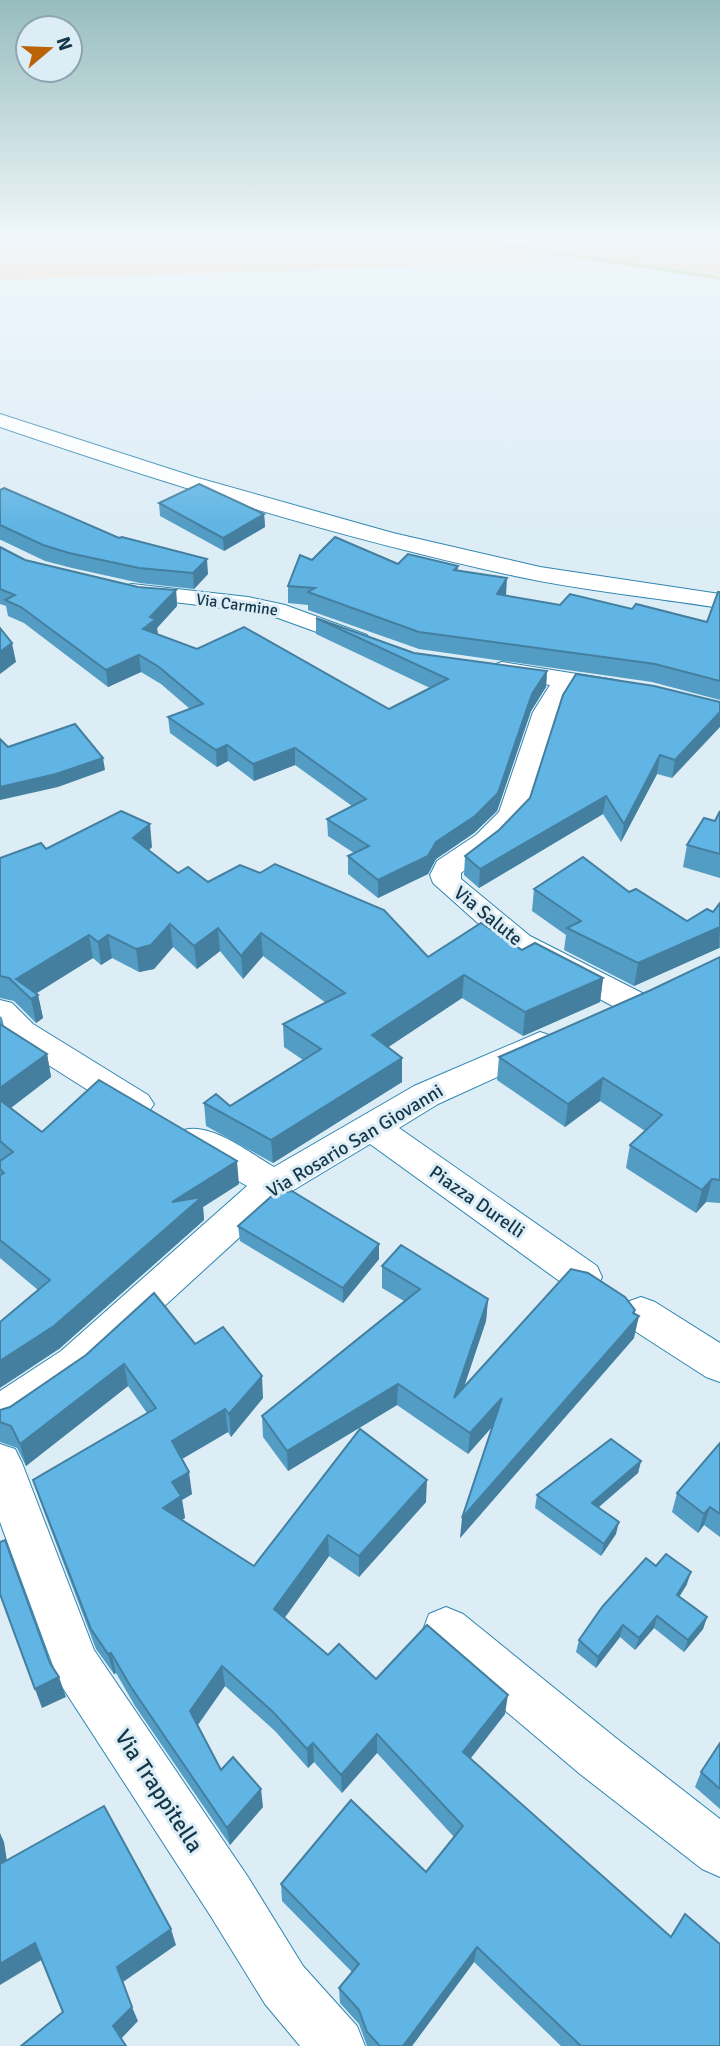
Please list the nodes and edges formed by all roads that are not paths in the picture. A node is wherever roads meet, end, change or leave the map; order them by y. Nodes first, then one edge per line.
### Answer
1 (0, 420) edge
2 (28, 429) junction
3 (0, 442) edge
4 (103, 585) edge
5 (720, 601) edge
6 (379, 647) edge
7 (476, 666) edge
8 (566, 680) junction
9 (640, 692) edge
10 (647, 997) joint
11 (0, 1011) edge
12 (372, 1128) junction
13 (274, 1184) junction
14 (583, 1277) edge
15 (641, 1314) edge
16 (720, 1365) edge
17 (0, 1415) edge
18 (0, 1464) edge
19 (446, 1630) dead end
20 (720, 1852) edge
21 (337, 2046) edge

1 - 2 street
2 - 3 street
2 - 5 street
4 - 6 street, Via Carmine
7 - 8 street
8 - 9 street
8 - 10 street, Via Salute
10 - 12 street, Via Rosario San Giovanni
11 - 13 street
12 - 13 street, Via Rosario San Giovanni
12 - 14 street, Piazza Durelli
13 - 17 street, Via Rosario San Giovanni
15 - 16 street
18 - 21 street, Via Trappitella
19 - 20 street

